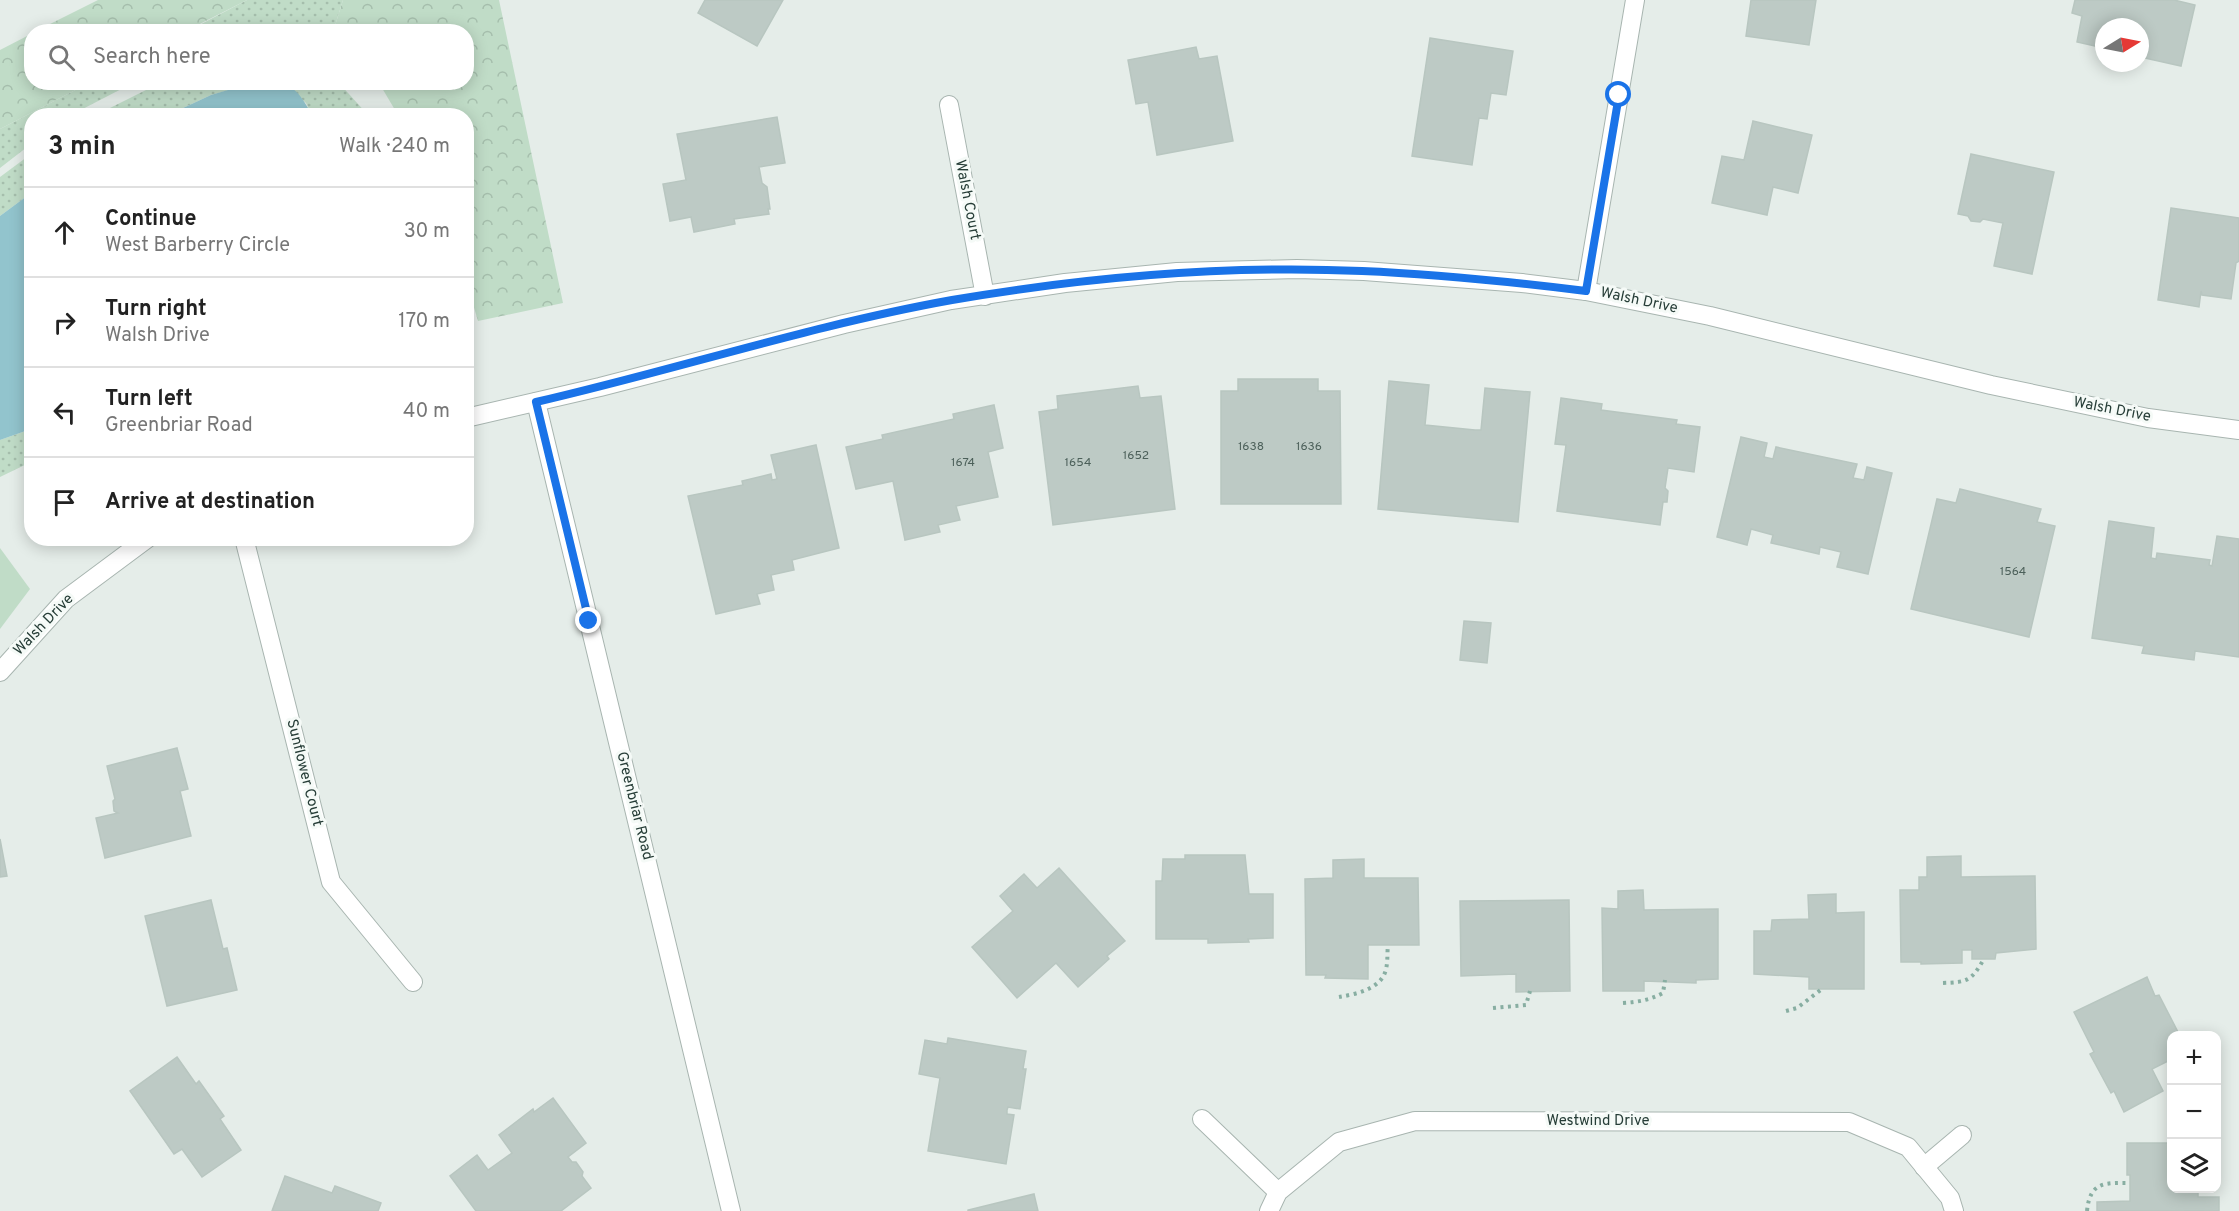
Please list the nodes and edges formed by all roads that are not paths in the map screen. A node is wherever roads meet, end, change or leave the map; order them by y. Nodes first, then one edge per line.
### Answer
1 (1635, 0) edge
2 (949, 105) dead end
3 (1586, 291) junction
4 (985, 296) junction
5 (536, 402) junction
6 (474, 416) edge
7 (2239, 429) edge
8 (137, 546) edge
9 (246, 546) edge
10 (0, 672) edge
11 (412, 982) dead end
12 (1202, 1119) dead end
13 (1962, 1135) dead end
14 (1924, 1167) junction
15 (1278, 1192) junction
16 (731, 1211) edge
17 (1269, 1211) edge
18 (1954, 1211) edge

1 - 3 street
2 - 4 street, Walsh Court
3 - 4 street, Walsh Drive
3 - 7 street, Walsh Drive
4 - 5 street, Walsh Drive
5 - 6 street, Walsh Drive
5 - 16 street, Greenbriar Road
8 - 10 street, Walsh Drive
9 - 11 street, Sunflower Court
12 - 15 street
13 - 14 street
14 - 15 street, Westwind Drive
14 - 18 street, Westwind Drive
15 - 17 street, Westwind Drive

